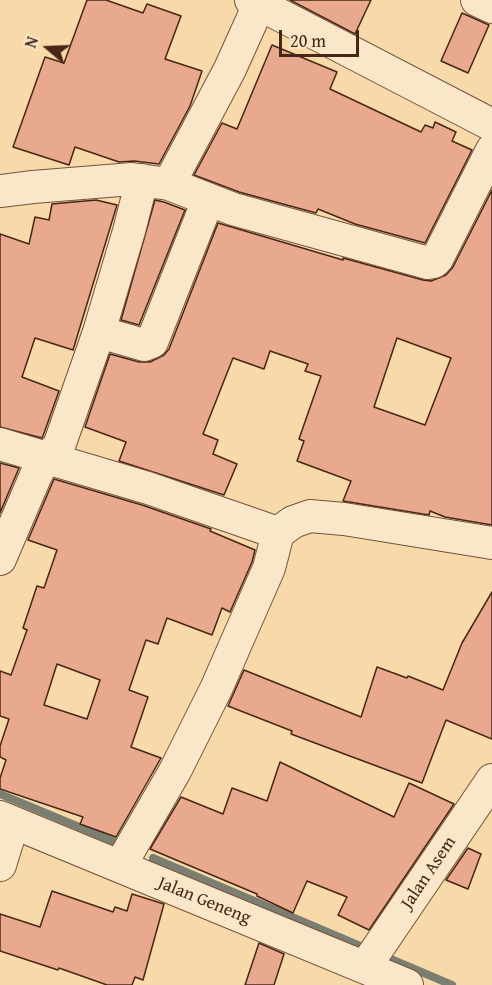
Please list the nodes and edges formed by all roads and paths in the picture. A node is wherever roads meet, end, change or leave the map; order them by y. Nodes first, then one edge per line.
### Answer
1 (477, 0) edge
2 (257, 1) edge
3 (492, 7) edge
4 (492, 125) edge
5 (492, 150) edge
6 (155, 182) junction
7 (0, 191) edge
8 (208, 200) junction
9 (99, 332) junction
10 (0, 444) edge
11 (48, 458) junction
12 (278, 533) junction
13 (492, 543) edge
14 (0, 559) edge
15 (492, 780) edge
16 (6, 820) edge
17 (0, 865) edge
18 (120, 866) junction
19 (365, 967) junction
20 (407, 985) edge

1 - 3 street
2 - 4 street
2 - 6 street
5 - 8 street
6 - 7 street
6 - 8 street
6 - 9 street
8 - 9 street
9 - 11 street
10 - 11 street
11 - 12 street
11 - 14 street
12 - 13 street
12 - 18 street
15 - 19 street, Jalan Asem
16 - 17 street
16 - 18 street, Jalan Geneng
18 - 19 street, Jalan Geneng
19 - 20 street, Jalan Geneng

